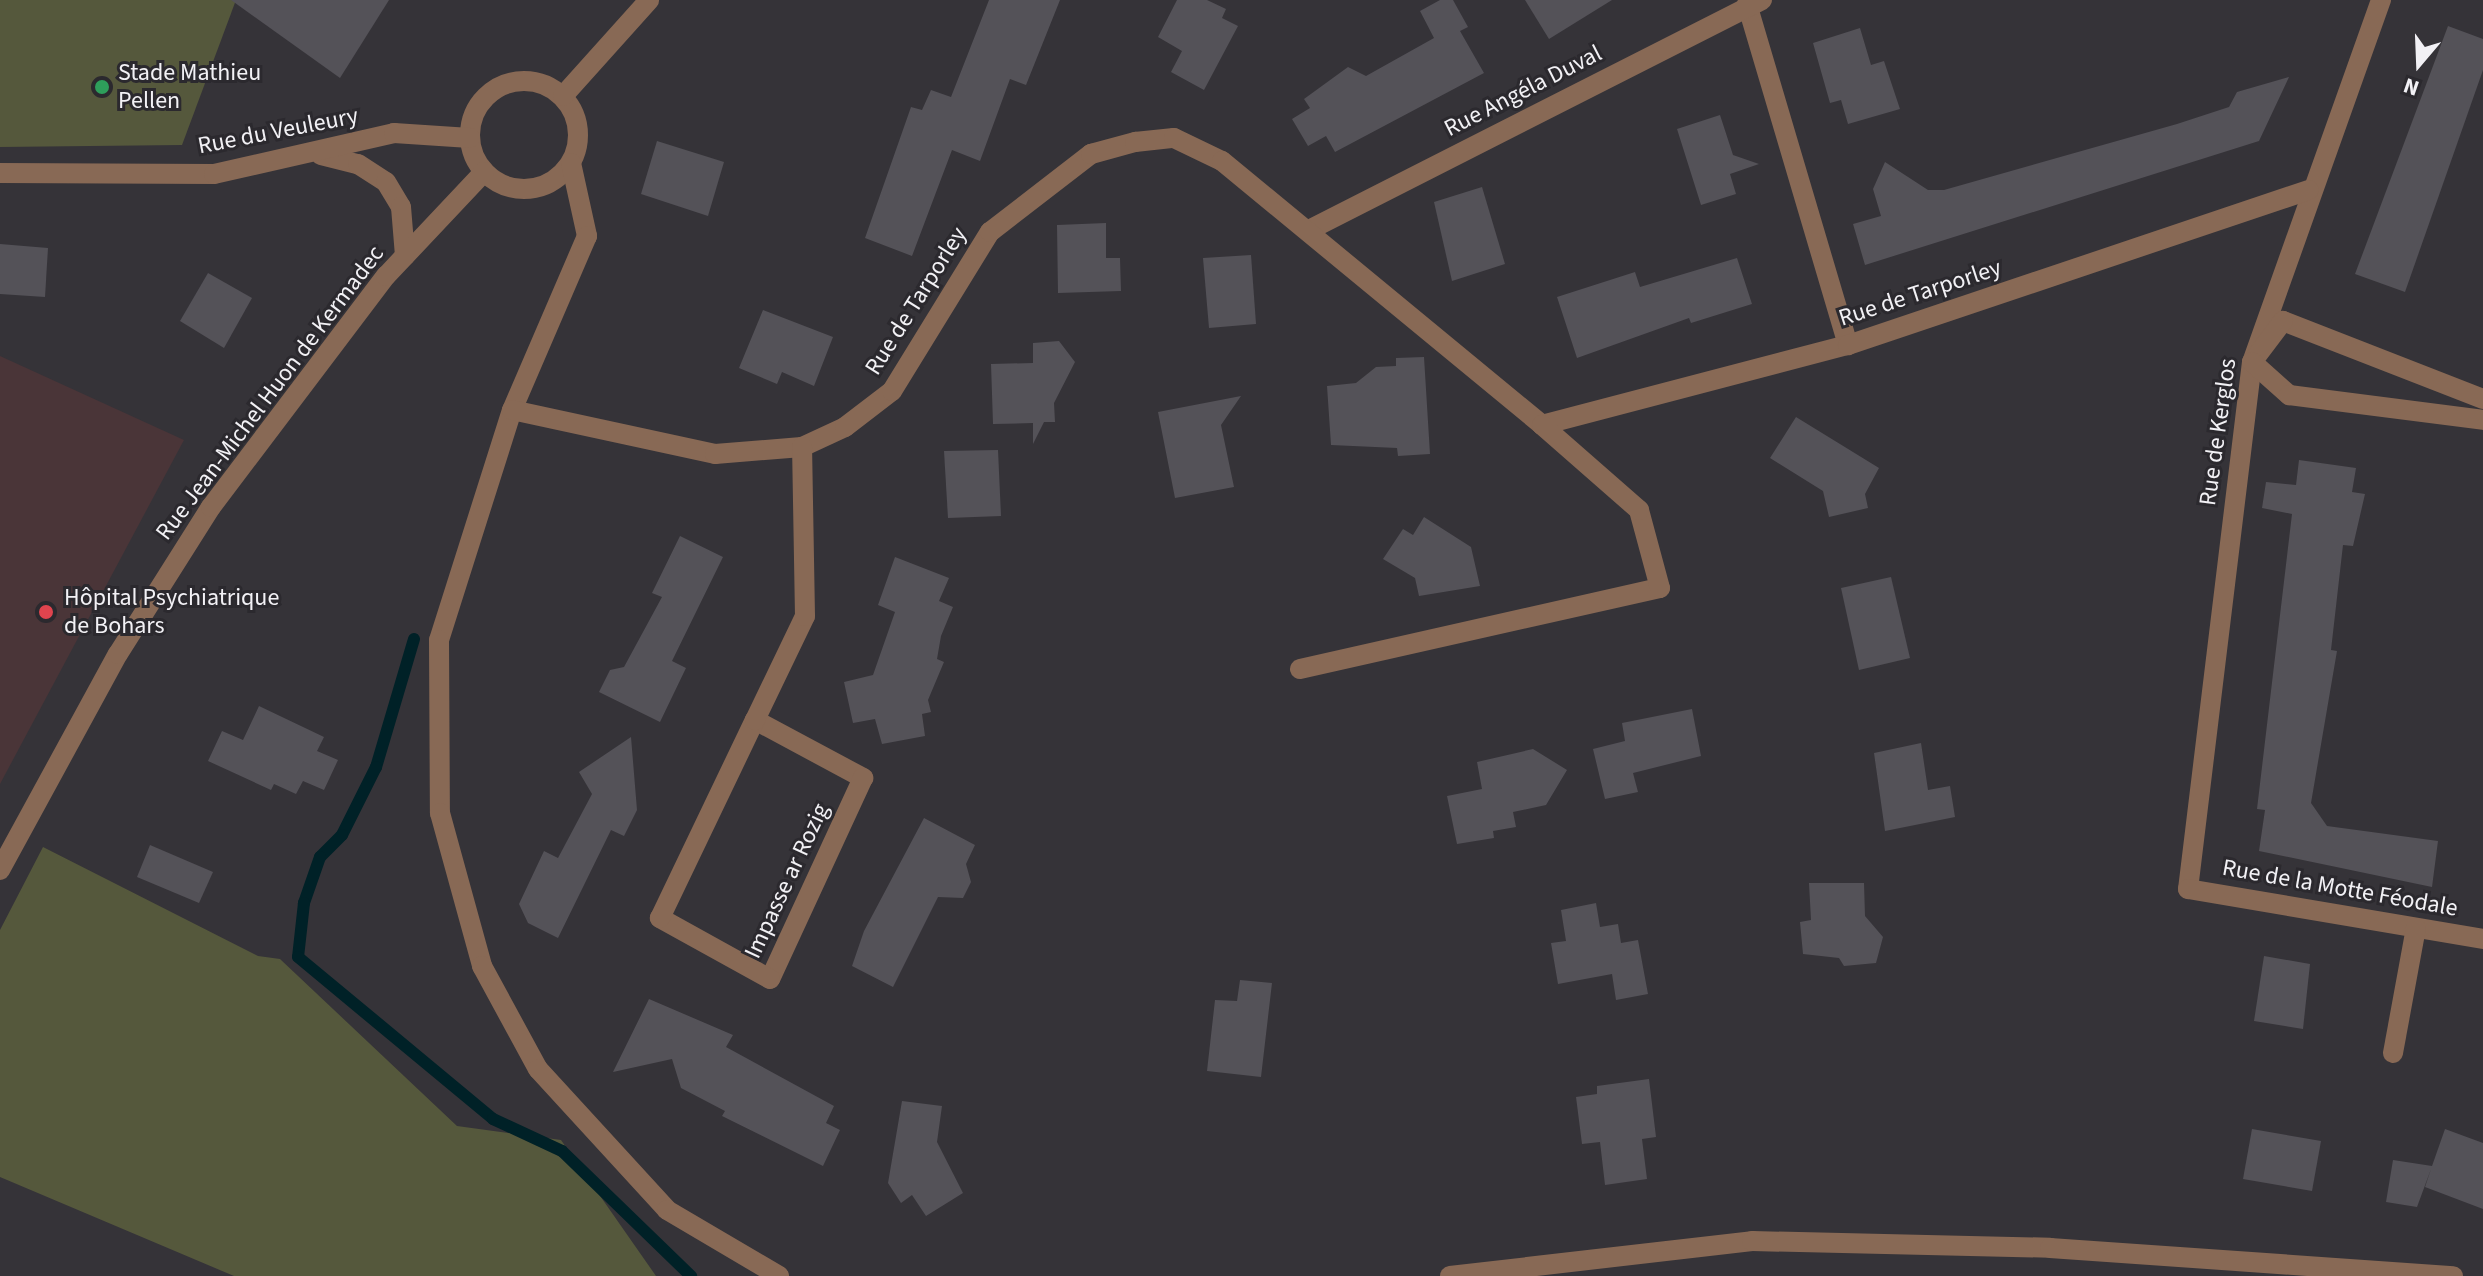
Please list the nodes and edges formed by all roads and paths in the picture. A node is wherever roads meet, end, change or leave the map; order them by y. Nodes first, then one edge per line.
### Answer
1 (649, 0) edge
2 (2381, 0) edge
3 (1754, 2) edge
4 (563, 96) junction
5 (470, 138) junction
6 (317, 154) junction
7 (571, 163) junction
8 (484, 172) junction
9 (0, 173) edge
10 (2309, 190) junction
11 (1309, 230) junction
12 (405, 256) junction
13 (1848, 345) junction
14 (2252, 362) junction
15 (2483, 399) edge
16 (512, 410) junction
17 (2483, 420) edge
18 (1542, 425) junction
19 (802, 447) junction
20 (1300, 669) dead end
21 (755, 720) junction
22 (0, 870) edge
23 (2188, 889) joint
24 (2416, 928) junction
25 (2483, 939) edge
26 (2393, 1053) dead end
27 (779, 1276) edge
28 (1450, 1276) edge
29 (2453, 1276) edge

1 - 4 street
2 - 10 street, Rue de Kerglos
3 - 11 street, Rue Angéla Duval
3 - 13 street
4 - 5 street
4 - 7 street
5 - 6 street, Rue du Veuleury
5 - 8 street
6 - 9 street, Rue du Veuleury
6 - 12 street
7 - 8 street
7 - 16 street
8 - 12 street, Rue Jean-Michel Huon de Kermadec
10 - 13 street, Rue de Tarporley
10 - 14 street, Rue de Kerglos
11 - 18 street, Rue de Tarporley
11 - 19 street, Rue de Tarporley
12 - 22 street, Rue Jean-Michel Huon de Kermadec
13 - 18 street, Rue de Tarporley
14 - 15 street
14 - 17 street
14 - 23 street, Rue de Kerglos
16 - 19 street, Rue de Tarporley
16 - 27 street
18 - 20 street, Rue de Tarporley
19 - 21 street, Impasse ar Rozig
21 - 21 street, Impasse ar Rozig
23 - 24 street, Rue de la Motte Féodale
24 - 25 street, Rue de la Motte Féodale
24 - 26 street
28 - 29 street

